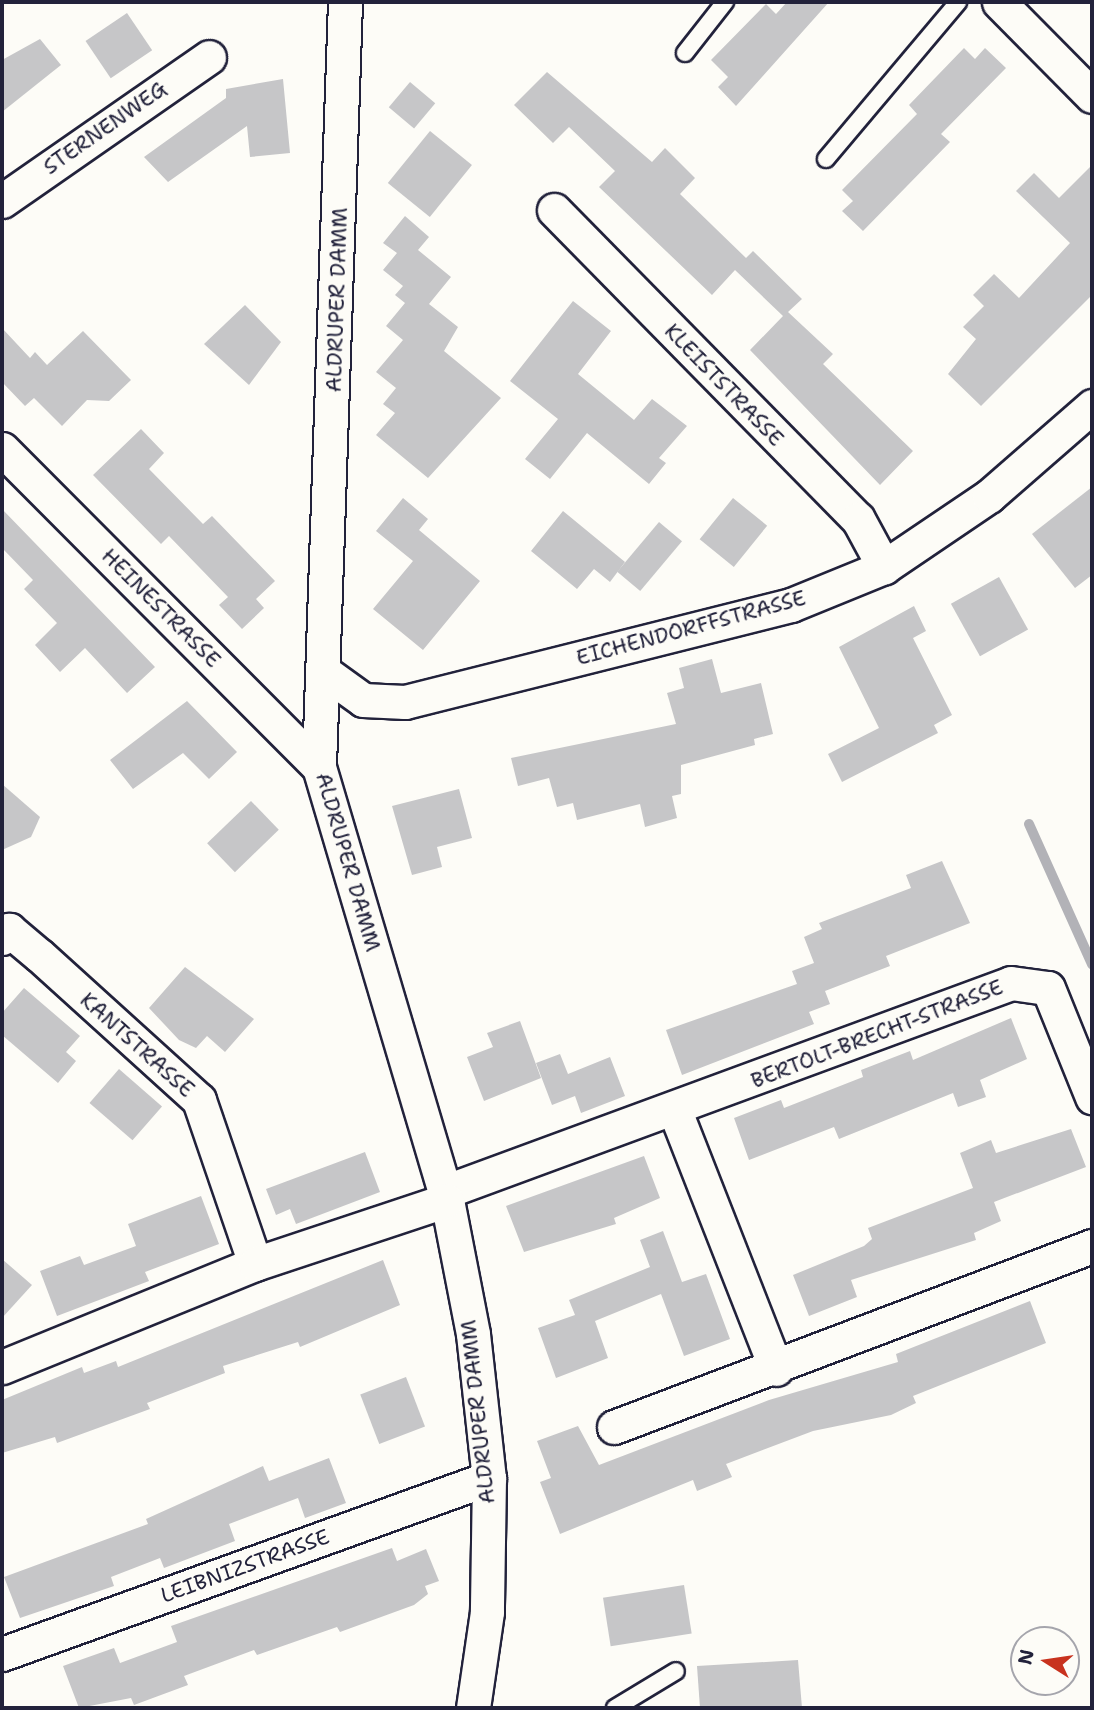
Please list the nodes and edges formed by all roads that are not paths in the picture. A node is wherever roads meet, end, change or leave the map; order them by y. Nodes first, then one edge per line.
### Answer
1 (345, 2) edge
2 (725, 2) edge
3 (958, 2) edge
4 (999, 2) edge
5 (685, 53) dead end
6 (209, 57) dead end
7 (1092, 96) edge
8 (826, 159) dead end
9 (2, 201) edge
10 (554, 209) dead end
11 (1092, 406) edge
12 (2, 449) edge
13 (884, 567) junction
14 (327, 674) junction
15 (319, 767) junction
16 (4, 931) edge
17 (1092, 1097) edge
18 (675, 1111) junction
19 (446, 1196) junction
20 (1092, 1246) edge
21 (254, 1265) junction
22 (2, 1367) edge
23 (776, 1369) junction
24 (614, 1427) dead end
25 (489, 1478) junction
26 (2, 1654) edge
27 (676, 1671) dead end
28 (473, 1708) edge
29 (615, 1708) edge

1 - 14 street, ALDRUPER DAMM
2 - 5 lane
3 - 8 lane
4 - 7 street
6 - 9 street, STERNENWEG
10 - 13 street, KLEISTSTRASSE
11 - 13 street, EICHENDORFFSTRASSE
12 - 15 street, HEINESTRASSE
13 - 14 street, EICHENDORFFSTRASSE
14 - 15 street, ALDRUPER DAMM
15 - 19 street, ALDRUPER DAMM
16 - 21 street, KANTSTRASSE
17 - 18 street, BERTOLT-BRECHT-STRASSE
18 - 19 street, BERTOLT-BRECHT-STRASSE
18 - 23 street
19 - 21 street
19 - 25 street, ALDRUPER DAMM
20 - 23 street
21 - 22 street
23 - 24 street
25 - 26 street, LEIBNIZSTRASSE
25 - 28 street, ALDRUPER DAMM
27 - 29 lane

